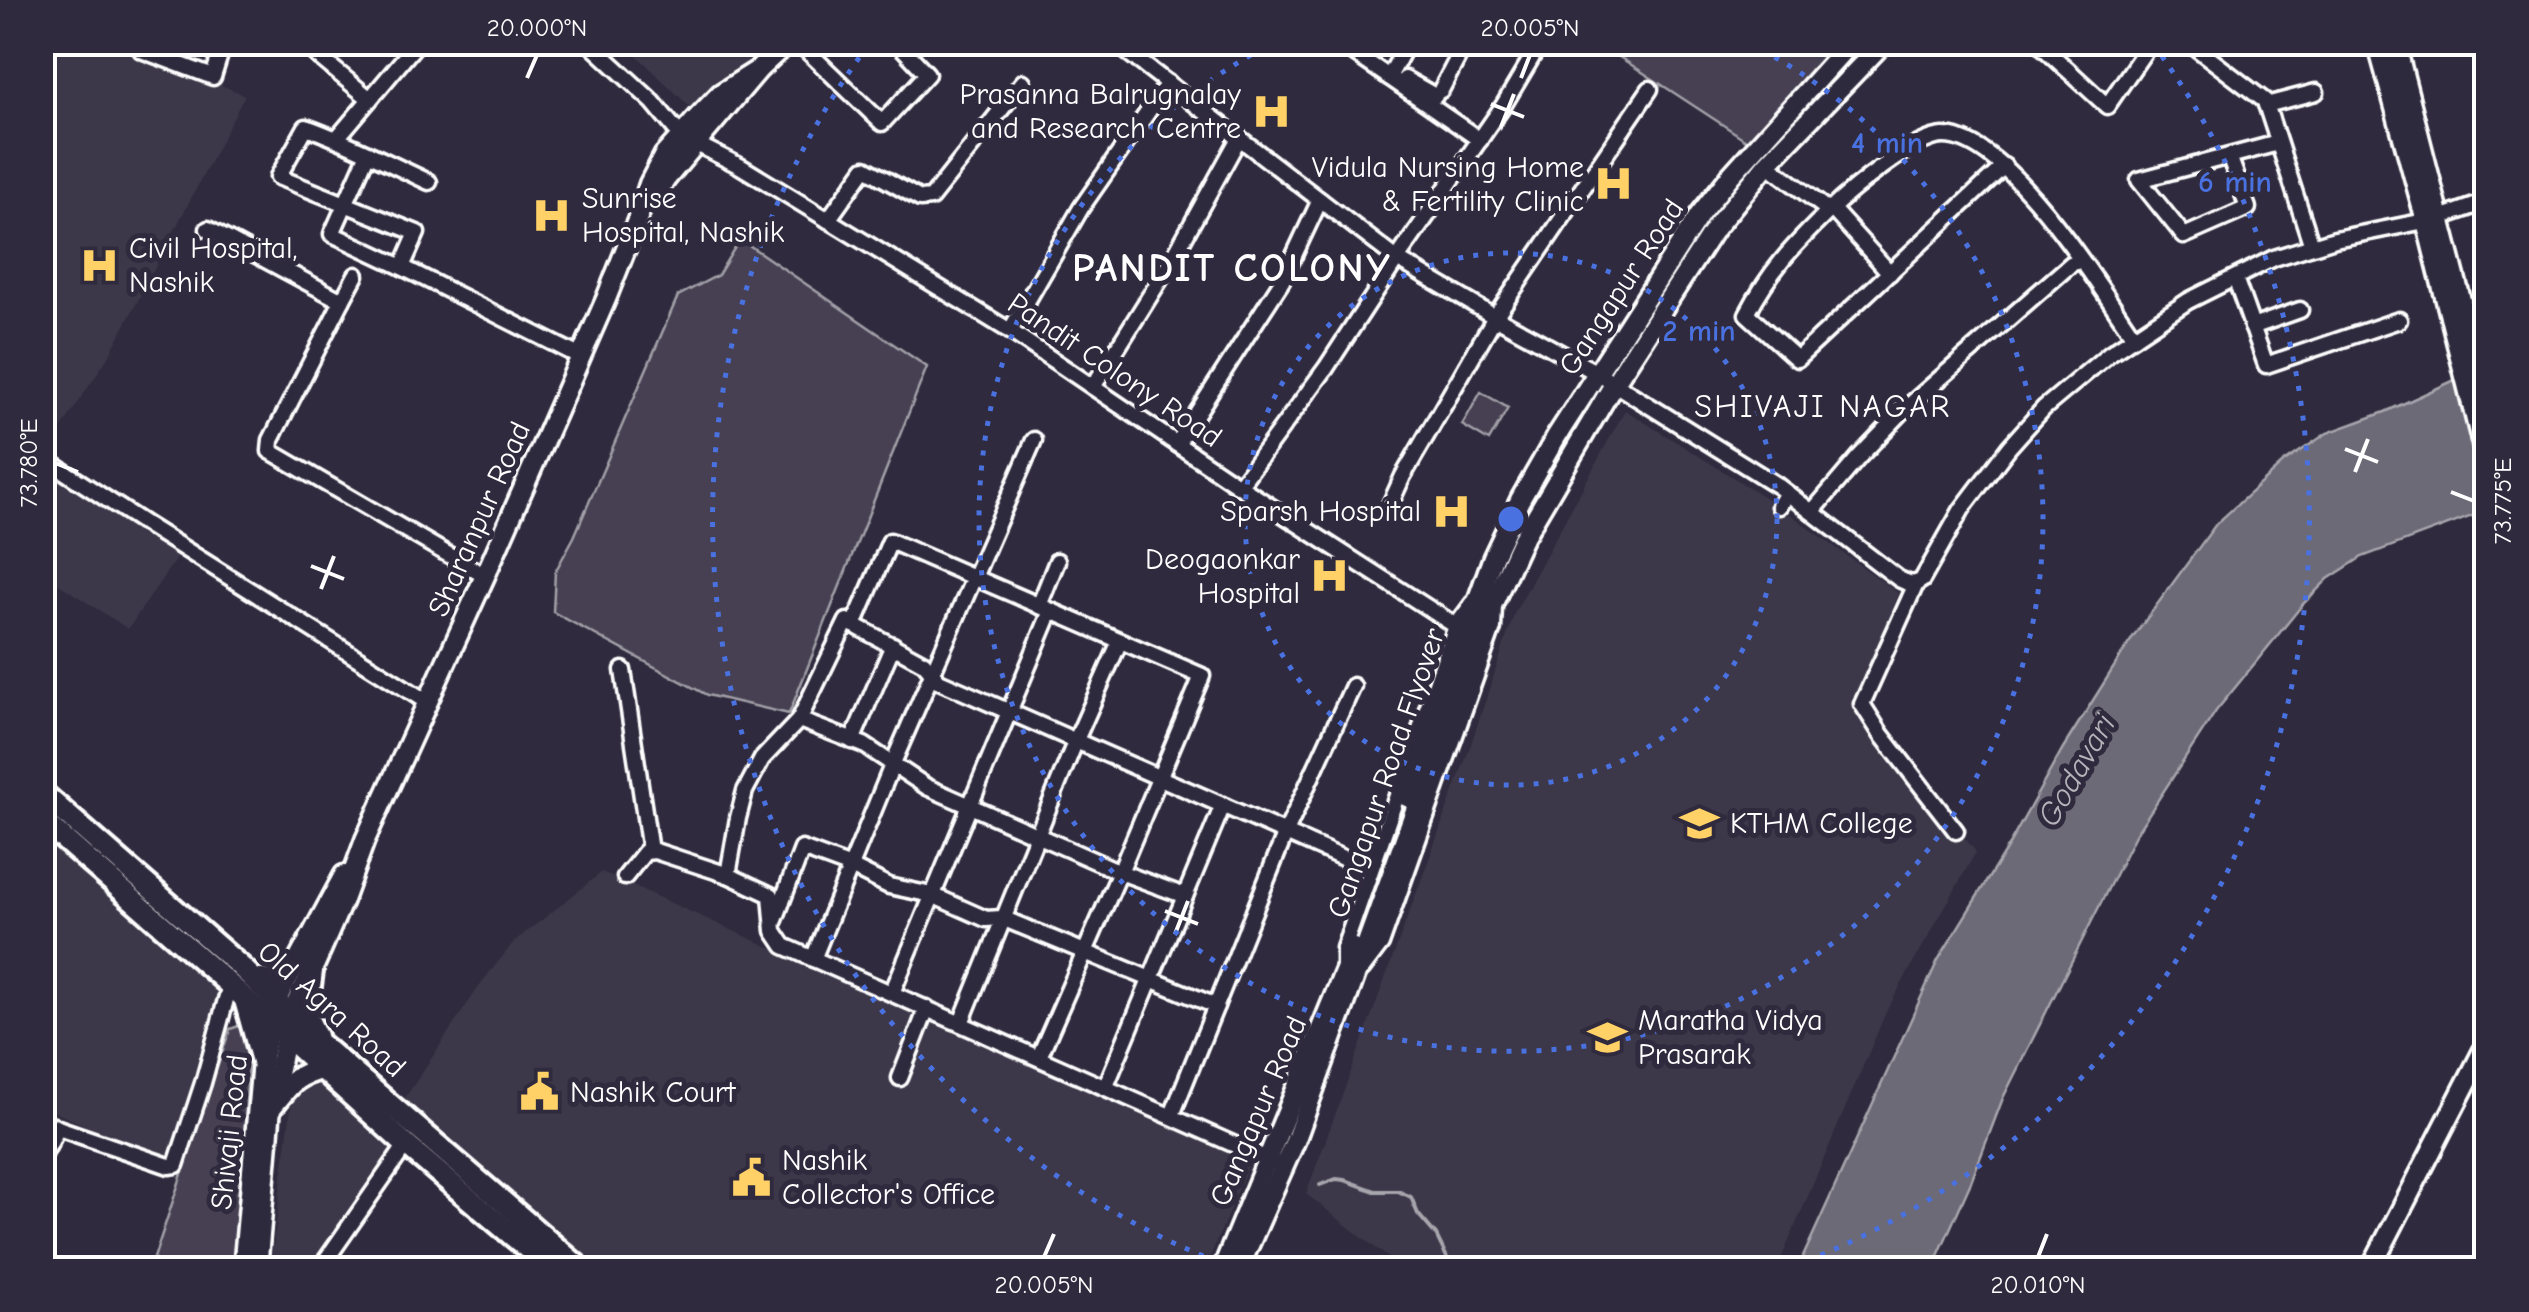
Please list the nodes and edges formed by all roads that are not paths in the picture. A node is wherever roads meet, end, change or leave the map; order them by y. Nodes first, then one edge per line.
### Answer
1 (224, 42) edge
2 (301, 42) edge
3 (418, 42) edge
4 (588, 42) edge
5 (788, 42) edge
6 (798, 42) edge
7 (897, 42) edge
8 (1114, 42) edge
9 (1338, 42) edge
10 (1408, 42) edge
11 (1466, 42) edge
12 (1540, 42) edge
13 (1884, 42) edge
14 (2042, 42) edge
15 (2151, 42) edge
16 (2188, 42) edge
17 (2377, 42) edge
18 (2395, 42) edge
19 (1844, 45) edge
20 (142, 50) dead end
21 (1390, 74) junction
22 (1024, 82) dead end
23 (1168, 83) junction
24 (1406, 84) junction
25 (1650, 89) dead end
26 (2316, 92) dead end
27 (370, 99) junction
28 (2266, 105) junction
29 (693, 135) junction
30 (337, 138) junction
31 (1239, 138) junction
32 (1480, 140) junction
33 (2278, 143) junction
34 (368, 153) junction
35 (2229, 156) junction
36 (1767, 164) junction
37 (2004, 166) junction
38 (429, 182) dead end
39 (1320, 200) junction
40 (2486, 202) edge
41 (346, 205) junction
42 (1830, 210) junction
43 (828, 220) junction
44 (2433, 220) junction
45 (208, 230) dead end
46 (2312, 246) junction
47 (1397, 259) junction
48 (2080, 260) junction
49 (402, 267) junction
50 (1890, 272) junction
51 (356, 274) dead end
52 (2235, 278) junction
53 (342, 301) junction
54 (2300, 310) dead end
55 (1496, 317) junction
56 (2399, 320) dead end
57 (2252, 327) junction
58 (1010, 331) junction
59 (2134, 337) junction
60 (2464, 344) junction
61 (581, 357) junction
62 (1597, 373) junction
63 (1614, 384) junction
64 (1093, 387) junction
65 (2486, 398) edge
66 (1034, 440) dead end
67 (1177, 444) junction
68 (42, 456) edge
69 (2486, 460) edge
70 (1240, 486) junction
71 (1386, 511) dead end
72 (1812, 512) junction
73 (1057, 561) dead end
74 (485, 576) junction
75 (975, 578) junction
76 (1916, 584) junction
77 (1487, 596) junction
78 (1045, 608) junction
79 (1470, 622) junction
80 (854, 624) junction
81 (1120, 641) junction
82 (893, 646) junction
83 (624, 670) dead end
84 (932, 672) junction
85 (1353, 686) dead end
86 (426, 702) junction
87 (1008, 710) junction
88 (799, 720) junction
89 (1076, 740) junction
90 (852, 741) junction
91 (893, 763) junction
92 (1158, 776) junction
93 (42, 794) edge
94 (1223, 804) junction
95 (968, 806) junction
96 (42, 820) edge
97 (1956, 831) dead end
98 (1286, 832) junction
99 (1037, 836) junction
100 (650, 851) junction
101 (1352, 862) dead end
102 (850, 867) junction
103 (1120, 872) junction
104 (728, 875) junction
105 (625, 876) dead end
106 (932, 895) junction
107 (1185, 896) junction
108 (1002, 918) junction
109 (773, 926) junction
110 (1085, 952) junction
111 (813, 958) junction
112 (304, 968) junction
113 (1350, 976) junction
114 (1151, 979) junction
115 (242, 987) junction
116 (892, 993) junction
117 (1216, 1006) junction
118 (927, 1008) junction
119 (280, 1018) junction
120 (960, 1023) junction
121 (322, 1045) junction
122 (2486, 1045) edge
123 (1039, 1057) junction
124 (262, 1061) junction
125 (320, 1069) junction
126 (900, 1078) dead end
127 (1106, 1086) junction
128 (272, 1107) junction
129 (1172, 1115) junction
130 (42, 1122) edge
131 (58, 1128) junction
132 (406, 1145) junction
133 (42, 1158) edge
134 (1277, 1163) junction
135 (243, 1270) edge
136 (256, 1270) edge
137 (319, 1270) edge
138 (554, 1270) edge
139 (582, 1270) edge
140 (1222, 1270) edge
141 (1238, 1270) edge
142 (2370, 1270) edge

1 - 20 street
2 - 27 street
3 - 27 street
4 - 29 street, Pandit Colony Road
5 - 29 main road, Sharanpur Road
6 - 7 street
8 - 23 street
9 - 21 street
10 - 21 street
11 - 24 street
12 - 32 street
13 - 36 main road, Gangapur Road
14 - 15 street
16 - 28 street
17 - 44 main road
18 - 44 main road
19 - 62 main road, Gangapur Road
21 - 24 street
22 - 43 street
23 - 31 street
23 - 58 street
24 - 32 street
25 - 55 street
26 - 28 street
27 - 30 street
28 - 33 street
29 - 43 street, Pandit Colony Road
29 - 61 main road, Sharanpur Road
30 - 34 street
30 - 41 street
31 - 39 street
31 - 64 street
32 - 47 street
33 - 35 street
33 - 46 street
34 - 38 street
34 - 41 street
35 - 35 street
36 - 42 street
36 - 63 main road, Gangapur Road
37 - 42 street
37 - 48 street
37 - 50 street
39 - 47 street
39 - 67 street
40 - 44 street
41 - 49 street
41 - 49 street
42 - 50 street
42 - 50 street
43 - 58 street, Pandit Colony Road
44 - 46 street
44 - 60 main road
45 - 53 street
46 - 52 street
47 - 55 street
47 - 70 street
48 - 59 street
48 - 72 street
49 - 61 street
51 - 53 street
52 - 57 street
52 - 59 street
53 - 74 street
54 - 57 street
55 - 62 street
55 - 71 street
56 - 57 street
58 - 64 street, Pandit Colony Road
59 - 76 street
60 - 65 main road
60 - 69 main road
61 - 74 main road, Sharanpur Road
62 - 63 street
62 - 77 main road, Gangapur Road
63 - 72 street
63 - 77 main road, Gangapur Road
64 - 67 street, Pandit Colony Road
66 - 75 street
67 - 70 street, Pandit Colony Road
68 - 86 street
70 - 79 street, Pandit Colony Road
72 - 76 street
73 - 78 street
74 - 86 main road, Sharanpur Road
75 - 78 street
75 - 80 street
75 - 84 street
76 - 97 street
77 - 79 main road, Gangapur Road Flyover
77 - 79 street
77 - 113 street
78 - 81 street
78 - 87 street
79 - 113 main road, Gangapur Road Flyover
79 - 113 street
80 - 82 street
80 - 88 street
81 - 89 street
81 - 92 street
82 - 84 street
82 - 90 street
83 - 100 street
84 - 87 street
84 - 91 street
85 - 98 street
86 - 112 main road, Sharanpur Road
87 - 89 street
87 - 95 street
88 - 90 street
88 - 104 street
89 - 92 street
89 - 99 street
90 - 91 street
91 - 95 street
91 - 102 street
92 - 94 street
92 - 103 street
93 - 115 highway, Old Agra Road
94 - 98 street
94 - 107 street
95 - 99 street
95 - 106 street
96 - 115 highway, Old Agra Road
98 - 101 street
98 - 117 street
99 - 103 street
99 - 108 street
100 - 104 street
100 - 105 street
102 - 106 street
102 - 109 street
102 - 111 street
103 - 107 street
103 - 110 street
104 - 109 street
106 - 108 street
106 - 116 street
107 - 114 street
108 - 110 street
108 - 120 street
109 - 111 street
110 - 114 street
110 - 123 street
111 - 116 street
112 - 115 highway
112 - 119 main road, Sharanpur Road
112 - 121 highway
113 - 134 main road, Gangapur Road
114 - 117 street
114 - 127 street
115 - 119 highway, Old Agra Road
115 - 124 highway
115 - 131 street
116 - 118 street
117 - 129 street
118 - 120 street
118 - 126 street
119 - 121 highway, Old Agra Road
119 - 124 main road, Shivaji Road
119 - 125 highway, Old Agra Road
119 - 128 main road, Shivaji Road
120 - 123 street
121 - 139 highway, Old Agra Road
122 - 142 main road
123 - 127 street
124 - 135 main road, Shivaji Road
125 - 128 highway
125 - 132 highway, Old Agra Road
127 - 129 street
128 - 136 main road, Shivaji Road
129 - 134 street
130 - 131 street
131 - 133 street
132 - 137 street
132 - 138 highway, Old Agra Road
134 - 140 main road, Gangapur Road
134 - 141 main road, Gangapur Road

